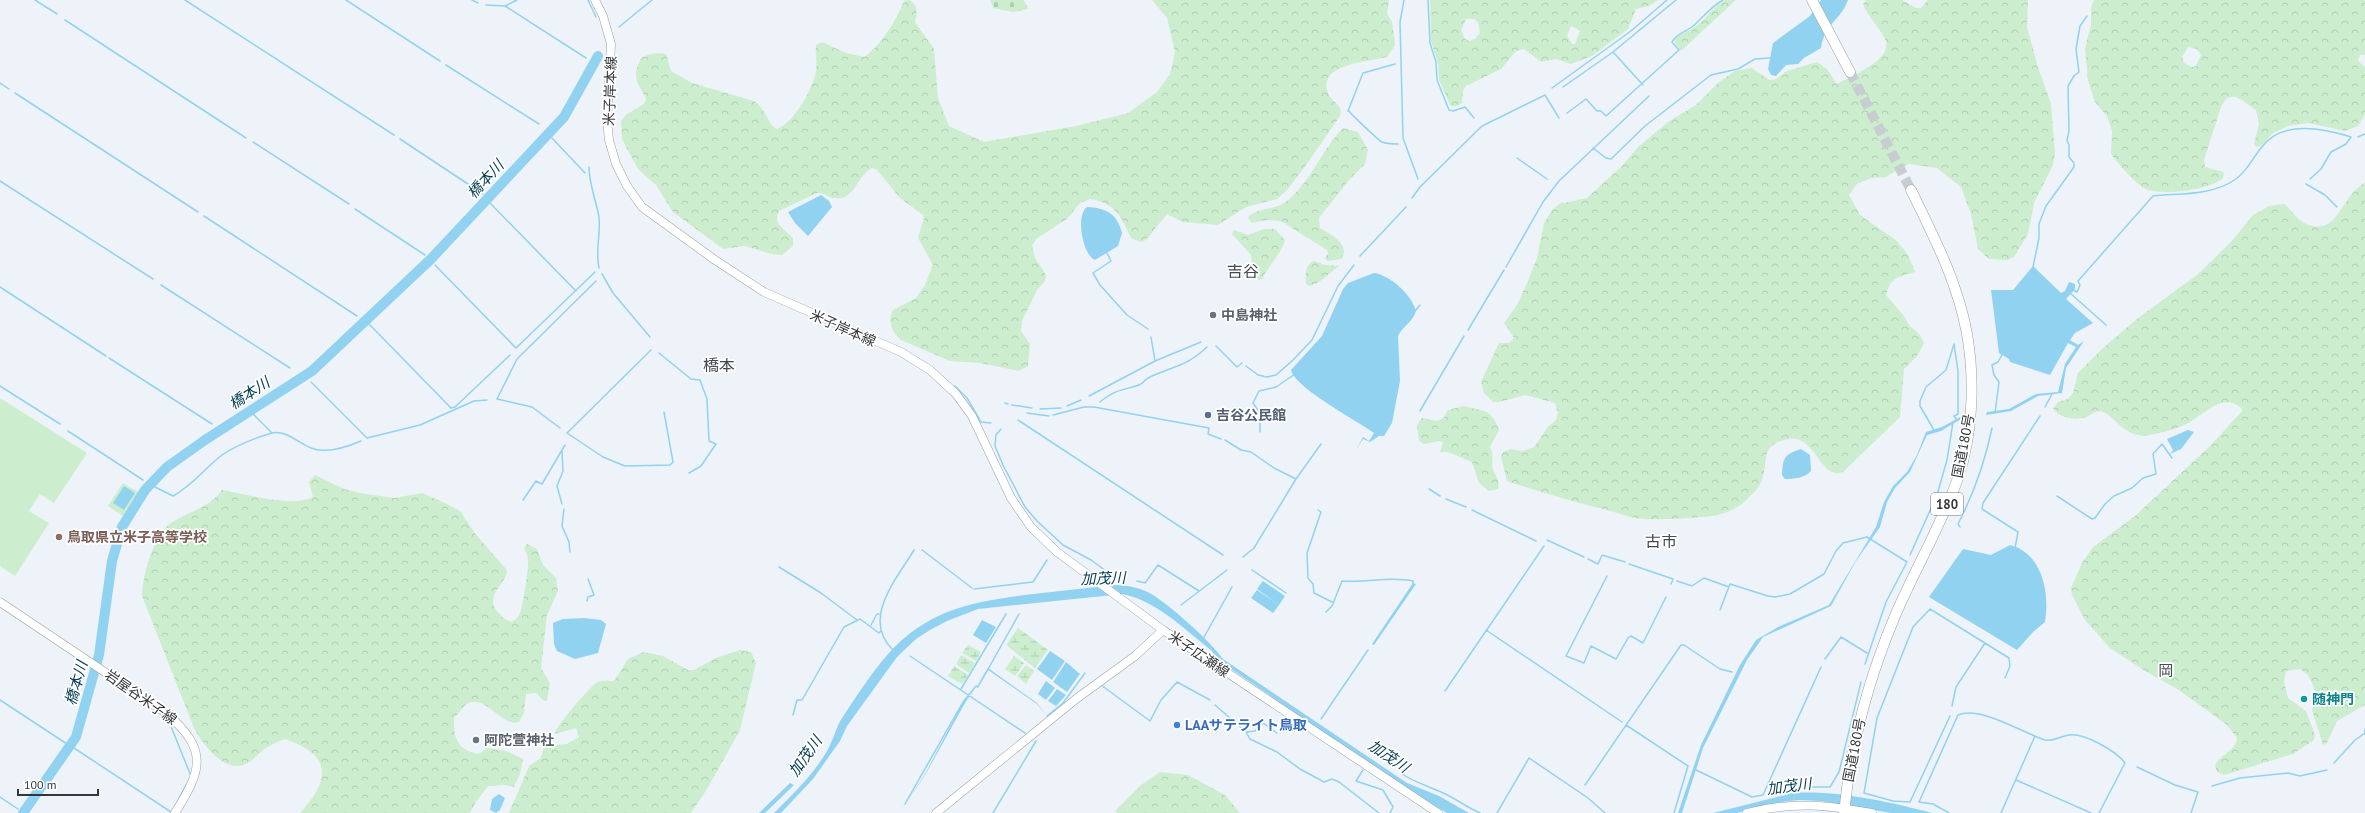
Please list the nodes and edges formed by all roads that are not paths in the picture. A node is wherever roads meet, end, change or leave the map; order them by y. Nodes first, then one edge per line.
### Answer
1 (595, 0) edge
2 (1813, 1) edge
3 (1850, 72) tunnel mouth
4 (1911, 190) tunnel mouth
5 (0, 602) edge
6 (1163, 630) junction
7 (1844, 811) edge
8 (176, 813) edge
9 (936, 813) edge
10 (1438, 813) edge
11 (1747, 813) edge
12 (1872, 813) edge

1 - 6 main road, 米子岸本線
2 - 3 highway
4 - 7 highway, 国道180号 / 180
5 - 8 main road, 岩屋谷米子線
6 - 9 main road, 米子広瀬線
6 - 10 main road, 米子広瀬線
7 - 11 main road
7 - 12 main road

